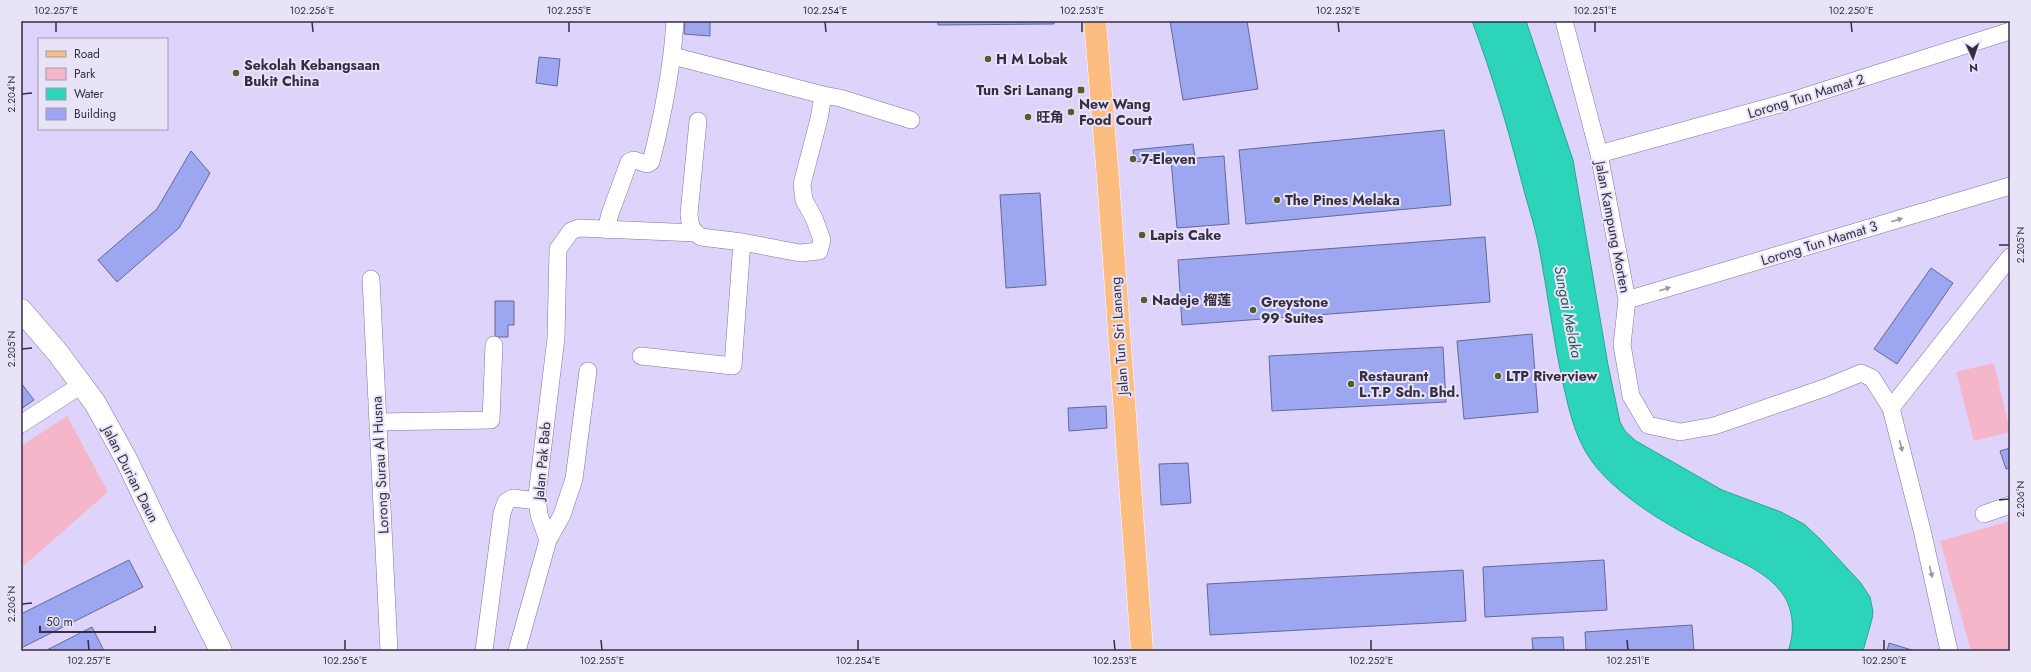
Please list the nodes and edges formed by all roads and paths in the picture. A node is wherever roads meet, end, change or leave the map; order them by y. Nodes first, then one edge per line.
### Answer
1 (675, 21) edge
2 (1095, 21) edge
3 (1564, 21) edge
4 (2010, 31) edge
5 (673, 56) junction
6 (823, 95) junction
7 (911, 120) dead end
8 (698, 122) dead end
9 (1599, 154) junction
10 (2010, 186) edge
11 (606, 230) junction
12 (696, 233) junction
13 (742, 242) junction
14 (2010, 257) edge
15 (371, 279) dead end
16 (1627, 300) junction
17 (21, 310) edge
18 (494, 345) dead end
19 (642, 356) dead end
20 (588, 371) dead end
21 (81, 385) junction
22 (1892, 408) junction
23 (378, 422) junction
24 (21, 424) edge
25 (537, 501) junction
26 (2010, 505) edge
27 (1984, 514) dead end
28 (548, 540) junction
29 (221, 651) edge
30 (389, 651) edge
31 (484, 651) edge
32 (517, 651) edge
33 (1142, 651) edge
34 (1949, 651) edge

1 - 5 street
2 - 33 main road, Jalan Tun Sri Lanang
3 - 9 street, Jalan Kampung Morten
4 - 9 street, Lorong Tun Mamat 2
5 - 6 street
5 - 11 street
6 - 7 street
6 - 13 street
8 - 12 street
9 - 16 street, Jalan Kampung Morten
16 -> 10 street, Lorong Tun Mamat 3
11 - 12 street
11 - 25 street, Jalan Pak Bab
12 - 13 street
13 - 19 street
14 - 22 street
15 - 23 street, Lorong Surau Al Husna
16 - 22 street, Jalan Kampung Morten
17 - 21 street, Jalan Durian Daun
18 - 23 street
20 - 28 street
21 - 24 street
21 - 29 street, Jalan Durian Daun
22 -> 34 street, Jalan Kampung Morten
23 - 30 street, Lorong Surau Al Husna
25 - 28 street, Jalan Pak Bab
25 - 31 street
26 - 27 street
28 - 32 street

